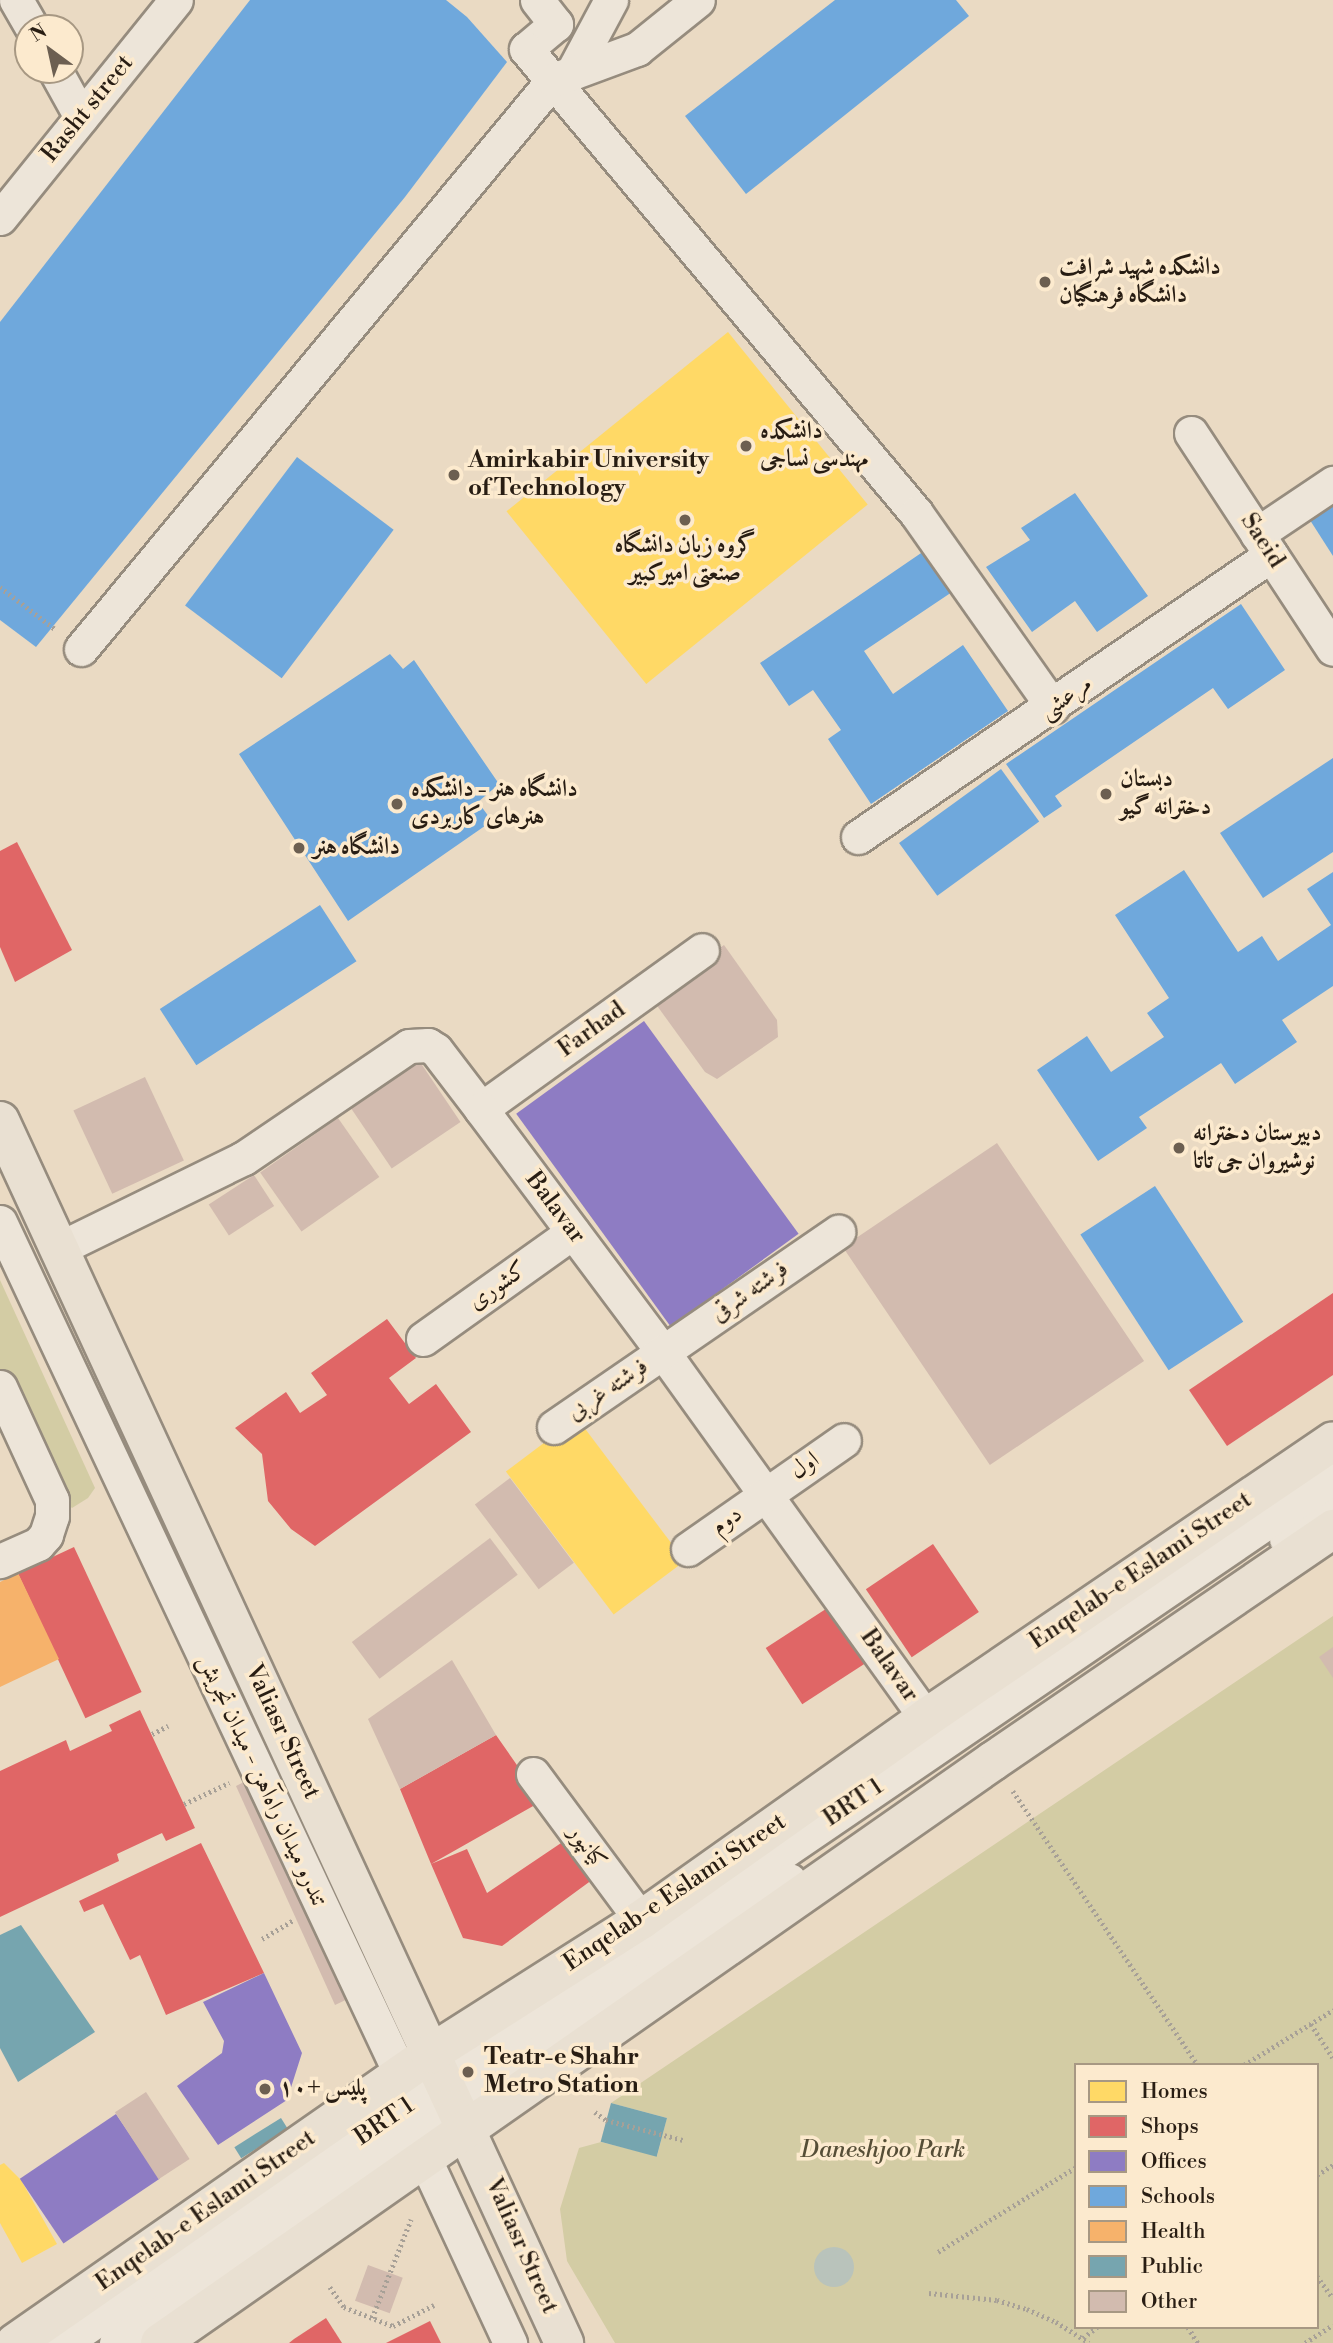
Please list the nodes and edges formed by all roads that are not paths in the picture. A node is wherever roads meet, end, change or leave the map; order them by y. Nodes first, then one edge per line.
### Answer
1 (176, 0) edge
2 (537, 0) edge
3 (611, 0) edge
4 (698, 0) edge
5 (562, 76) junction
6 (63, 84) edge
7 (81, 117) junction
8 (0, 218) edge
9 (1191, 433) dead end
10 (1333, 483) edge
11 (1264, 544) junction
12 (80, 649) road end
13 (1333, 649) edge
14 (1054, 706) junction
15 (858, 837) dead end
16 (702, 950) dead end
17 (481, 1109) junction
18 (0, 1121) edge
19 (0, 1222) edge
20 (573, 1232) junction
21 (838, 1232) dead end
22 (60, 1248) junction
23 (423, 1339) dead end
24 (663, 1352) junction
25 (0, 1387) edge
26 (554, 1427) dead end
27 (844, 1440) dead end
28 (1333, 1441) edge
29 (1333, 1477) edge
30 (767, 1493) junction
31 (1333, 1507) edge
32 (1333, 1530) edge
33 (688, 1549) dead end
34 (0, 1561) edge
35 (926, 1718) junction
36 (533, 1774) dead end
37 (641, 1920) junction
38 (430, 2107) junction
39 (15, 2343) edge
40 (62, 2343) edge
41 (116, 2343) edge
42 (160, 2343) edge
43 (510, 2343) edge
44 (565, 2343) edge

1 - 7 street, Rasht street
2 - 5 street
3 - 5 street
4 - 5 street
5 - 12 street
5 - 14 street
6 - 7 street
7 - 8 street, Rasht street
9 - 11 street, Saeid
10 - 11 street, مرعشی
11 - 13 street, Saeid
11 - 14 street, مرعشی
14 - 15 street, مرعشی
16 - 17 street, Farhad
17 - 20 street, Balavar
17 - 22 street, Balavar
18 - 22 main road, Valiasr Street
19 - 38 street, تندرو میدان راه‌آهن - میدان تجریش
20 - 23 street, کشوری
20 - 24 street, Balavar
21 - 24 street, فرشته شرقی
22 - 38 main road, Valiasr Street
24 - 26 street, فرشته غربی
24 - 30 street, Balavar
25 - 34 street
27 - 30 street, اول
28 - 35 main road, Enqelab-e Eslami Street
29 - 38 street, BRT 1
30 - 33 street, دوم
30 - 35 street, Balavar
31 - 38 street, BRT 1
32 - 38 main road, Enqelab-e Eslami Street
35 - 37 main road, Enqelab-e Eslami Street
36 - 37 street, کیانپور
37 - 38 main road, Enqelab-e Eslami Street
38 - 39 main road, Enqelab-e Eslami Street
38 - 40 street, BRT 1
38 - 41 street, BRT 1
38 - 42 main road, Enqelab-e Eslami Street
38 - 43 street, تندرو میدان راه‌آهن - میدان تجریش
38 - 44 main road, Valiasr Street

